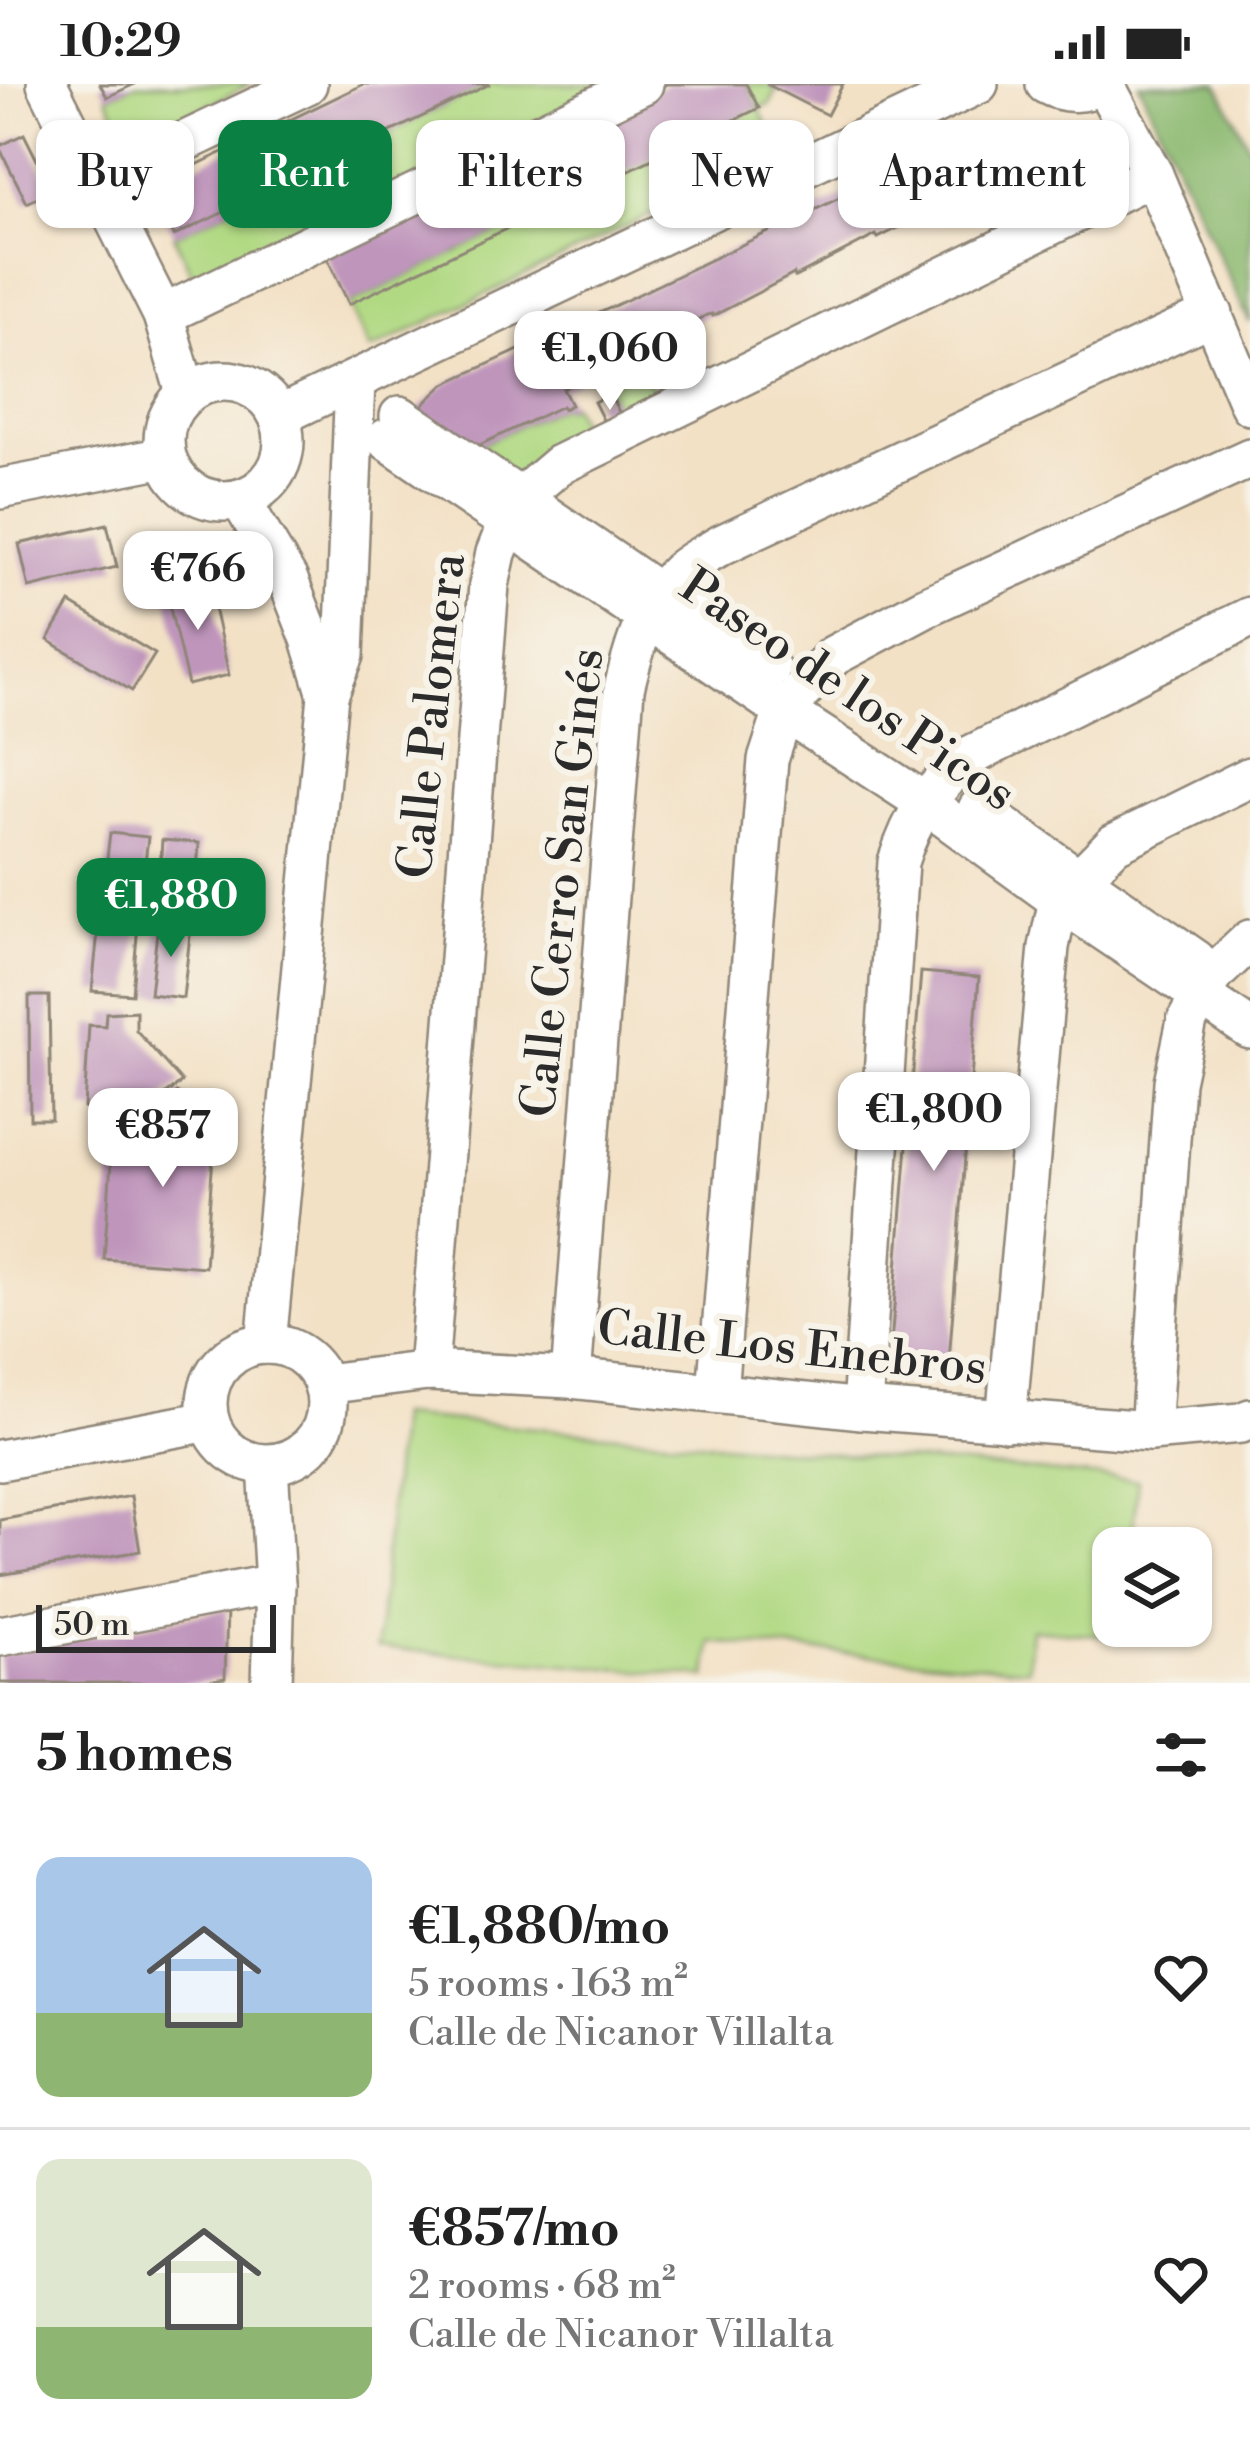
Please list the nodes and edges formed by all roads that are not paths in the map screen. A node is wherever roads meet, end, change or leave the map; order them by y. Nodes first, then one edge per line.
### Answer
1 (47, 84) edge
2 (307, 84) edge
3 (644, 84) edge
4 (901, 84) edge
5 (926, 84) edge
6 (978, 84) edge
7 (1046, 84) edge
8 (1104, 84) edge
9 (65, 120) edge
10 (194, 137) edge
11 (1154, 175) junction
12 (120, 228) edge
13 (1213, 314) junction
14 (163, 315) junction
15 (355, 381) junction
16 (186, 393) junction
17 (1250, 405) edge
18 (279, 416) junction
19 (393, 428) dead end
20 (165, 457) junction
21 (1250, 458) edge
22 (0, 489) edge
23 (239, 499) junction
24 (516, 510) junction
25 (655, 605) junction
26 (1250, 617) edge
27 (328, 695) junction
28 (793, 701) junction
29 (1250, 777) edge
30 (932, 792) junction
31 (1070, 890) junction
32 (1250, 940) edge
33 (1208, 984) junction
34 (1250, 997) edge
35 (1250, 1029) edge
36 (266, 1343) junction
37 (428, 1371) junction
38 (571, 1378) junction
39 (324, 1384) junction
40 (717, 1393) junction
41 (862, 1409) junction
42 (1250, 1419) edge
43 (209, 1421) junction
44 (1006, 1421) junction
45 (1150, 1432) junction
46 (0, 1460) edge
47 (268, 1465) junction
48 (275, 1584) junction
49 (0, 1636) edge
50 (272, 1683) edge

1 - 9 street
2 - 10 street
3 - 14 street
4 - 5 street
6 - 15 street
7 - 8 street
8 - 11 street
11 - 13 street
11 - 24 street
12 - 14 street
13 - 17 street
13 - 25 street, Calle Cerro San Ginés
14 - 16 street
15 - 18 street
15 - 27 street
16 - 18 street
16 - 20 street
18 - 23 street
19 - 24 street, Paseo de los Picos
20 - 22 street
20 - 23 street
21 - 28 street
23 - 27 street
24 - 25 street, Paseo de los Picos
24 - 37 street, Calle Palomera
25 - 28 street, Paseo de los Picos
25 - 38 street, Calle Cerro San Ginés
26 - 30 street
27 - 36 street
28 - 30 street, Paseo de los Picos
28 - 40 street
29 - 31 street
30 - 31 street, Paseo de los Picos
30 - 41 street
31 - 33 street, Paseo de los Picos
31 - 44 street
32 - 33 street
33 - 34 street, Paseo de los Picos
33 - 35 street, Paseo de los Picos
33 - 45 street
36 - 39 street
36 - 43 street
37 - 38 street, Calle Los Enebros
37 - 39 street, Calle Los Enebros
38 - 40 street, Calle Los Enebros
39 - 47 street
40 - 41 street, Calle Los Enebros
41 - 44 street, Calle Los Enebros
42 - 45 street, Calle Los Enebros
43 - 46 street
43 - 47 street
44 - 45 street, Calle Los Enebros
47 - 48 street
48 - 49 street
48 - 50 street

